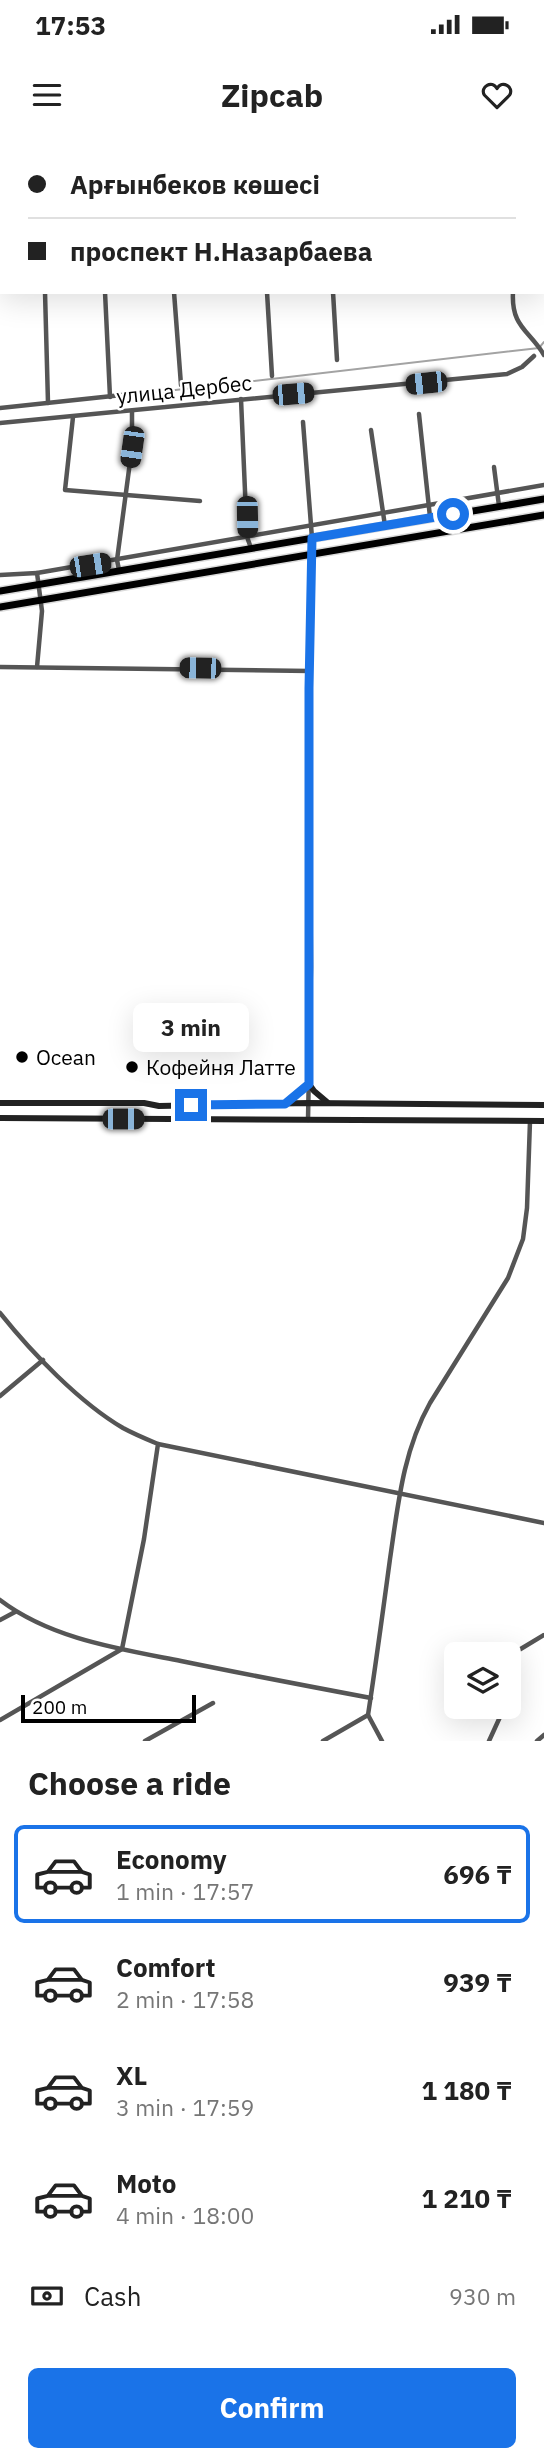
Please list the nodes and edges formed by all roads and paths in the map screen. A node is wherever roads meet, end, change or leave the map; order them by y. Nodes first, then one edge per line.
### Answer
1 (45, 294) edge
2 (105, 294) edge
3 (174, 294) edge
4 (267, 294) edge
5 (333, 294) edge
6 (513, 294) edge
7 (544, 355) edge
8 (534, 356) dead end
9 (337, 360) dead end
10 (272, 376) dead end
11 (181, 385) dead end
12 (122, 395) dead end
13 (110, 397) junction
14 (241, 399) junction
15 (48, 404) junction
16 (0, 408) edge
17 (132, 411) junction
18 (419, 414) dead end
19 (73, 417) junction
20 (303, 422) dead end
21 (0, 424) edge
22 (371, 430) dead end
23 (494, 467) dead end
24 (544, 485) edge
25 (498, 494) junction
26 (125, 495) junction
27 (544, 499) edge
28 (201, 501) dead end
29 (429, 506) junction
30 (499, 507) junction
31 (383, 514) junction
32 (544, 515) edge
33 (430, 517) junction
34 (385, 526) junction
35 (312, 527) junction
36 (247, 537) junction
37 (312, 538) junction
38 (251, 549) junction
39 (312, 554) junction
40 (117, 561) junction
41 (119, 571) junction
42 (37, 573) junction
43 (0, 575) edge
44 (40, 584) junction
45 (0, 591) edge
46 (41, 600) junction
47 (0, 607) edge
48 (0, 667) edge
49 (37, 667) junction
50 (310, 671) junction
51 (309, 1084) junction
52 (0, 1103) edge
53 (309, 1103) junction
54 (329, 1103) junction
55 (285, 1104) junction
56 (544, 1105) edge
57 (0, 1118) edge
58 (308, 1120) junction
59 (530, 1121) junction
60 (544, 1121) edge
61 (0, 1313) edge
62 (43, 1360) junction
63 (0, 1396) edge
64 (158, 1444) junction
65 (400, 1493) junction
66 (544, 1523) edge
67 (0, 1600) edge
68 (15, 1612) junction
69 (0, 1620) edge
70 (544, 1635) edge
71 (122, 1649) junction
72 (521, 1649) edge
73 (371, 1698) junction
74 (213, 1703) dead end
75 (368, 1715) junction
76 (499, 1719) edge
77 (0, 1720) edge
78 (544, 1735) edge
79 (145, 1741) edge
80 (323, 1741) edge
81 (382, 1741) edge
82 (489, 1741) edge
83 (537, 1741) edge

1 - 15 street
2 - 13 street
3 - 11 street
4 - 10 street
5 - 9 street
6 - 7 street
8 - 14 street, улица Дербес
12 - 13 street, улица Дербес
13 - 15 street, улица Дербес
14 - 17 street, улица Дербес
14 - 36 street
15 - 16 street, улица Дербес
17 - 19 street, улица Дербес
17 - 26 street
18 - 29 street
19 - 21 street, улица Дербес
19 - 26 street
20 - 35 street
22 - 31 street
23 - 25 street
24 - 25 street
25 - 29 street
25 - 30 street
26 - 28 street
26 - 40 street
27 - 30 main road
29 - 31 street
29 - 33 street
30 - 33 main road
31 - 34 street
31 - 35 street
32 - 39 main road
33 - 34 main road
34 - 37 main road
35 - 36 street
35 - 37 street
36 - 38 street
36 - 40 street
37 - 38 main road
37 - 39 street
38 - 41 main road
39 - 46 main road
39 - 50 street
40 - 41 street
40 - 42 street
41 - 44 main road
42 - 43 street
42 - 44 street
44 - 45 main road
44 - 46 street
46 - 47 main road
46 - 49 street
48 - 49 street
49 - 50 street
50 - 51 street
51 - 53 street
51 - 54 main road
51 - 55 main road
52 - 55 main road
53 - 54 main road
53 - 55 main road
53 - 58 street
54 - 56 main road
57 - 58 main road
58 - 59 main road
59 - 60 main road
59 - 65 street
61 - 62 street
62 - 63 street
62 - 64 street
64 - 65 street
64 - 71 street
65 - 66 street
65 - 73 street
67 - 68 street
68 - 69 street
68 - 71 street
70 - 72 street
71 - 73 street
71 - 77 street
73 - 75 street
74 - 79 street
75 - 80 street
75 - 81 street
76 - 82 street
78 - 83 street

